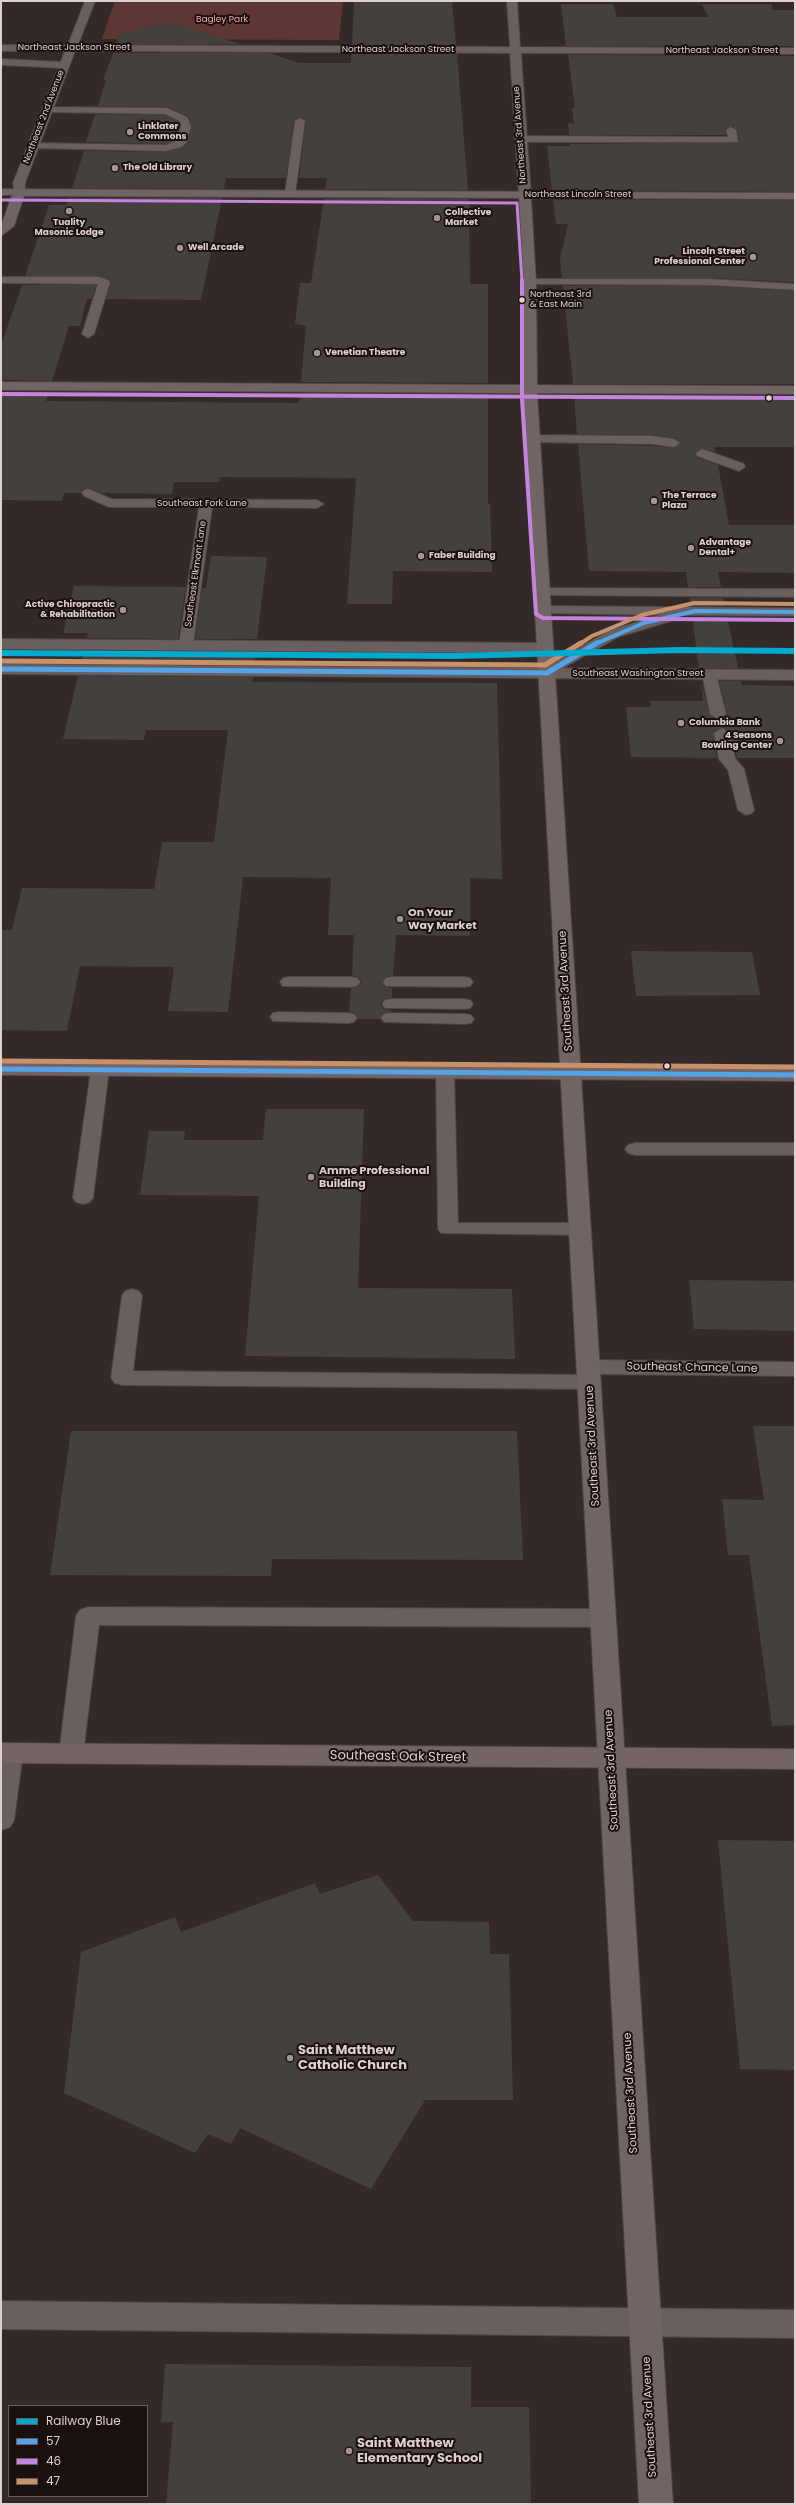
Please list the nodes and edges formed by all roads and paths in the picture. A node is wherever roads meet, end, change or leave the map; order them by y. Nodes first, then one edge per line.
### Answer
1 (90, 1) edge
2 (512, 1) edge
3 (1, 48) edge
4 (70, 48) junction
5 (514, 50) junction
6 (795, 51) edge
7 (1, 62) edge
8 (64, 65) junction
9 (47, 110) junction
10 (300, 121) dead end
11 (731, 130) dead end
12 (520, 139) junction
13 (33, 146) junction
14 (1, 192) edge
15 (19, 192) junction
16 (290, 194) junction
17 (525, 195) junction
18 (795, 196) edge
19 (1, 232) edge
20 (1, 280) edge
21 (530, 282) junction
22 (795, 288) edge
23 (88, 334) dead end
24 (1, 386) edge
25 (530, 389) junction
26 (795, 390) edge
27 (533, 439) junction
28 (674, 443) dead end
29 (702, 453) dead end
30 (739, 467) dead end
31 (89, 493) dead end
32 (206, 504) junction
33 (318, 504) dead end
34 (542, 592) junction
35 (795, 593) edge
36 (543, 610) junction
37 (695, 611) junction
38 (795, 612) edge
39 (1, 644) edge
40 (186, 645) junction
41 (545, 648) junction
42 (1, 669) edge
43 (547, 673) junction
44 (709, 674) junction
45 (795, 675) edge
46 (718, 714) dead end
47 (722, 734) dead end
48 (746, 810) dead end
49 (290, 976) dead end
50 (352, 976) dead end
51 (393, 976) dead end
52 (463, 976) dead end
53 (281, 1010) dead end
54 (349, 1011) dead end
55 (391, 1011) dead end
56 (465, 1012) dead end
57 (1, 1069) edge
58 (100, 1070) junction
59 (445, 1072) junction
60 (571, 1073) junction
61 (795, 1075) edge
62 (635, 1148) dead end
63 (795, 1148) edge
64 (83, 1198) dead end
65 (580, 1228) junction
66 (132, 1296) dead end
67 (795, 1369) edge
68 (589, 1374) junction
69 (603, 1618) junction
70 (6, 1753) edge
71 (71, 1754) junction
72 (611, 1759) junction
73 (795, 1759) edge
74 (1, 1820) edge
75 (1, 2315) edge
76 (645, 2322) junction
77 (795, 2324) edge
78 (656, 2504) edge

1 - 4 street, Northeast 2nd Avenue
2 - 5 street, Northeast 3rd Avenue
3 - 4 street, Northeast Jackson Street
4 - 5 street, Northeast Jackson Street
4 - 8 street, Northeast 2nd Avenue
5 - 6 street, Northeast Jackson Street
5 - 12 street, Northeast 3rd Avenue
7 - 8 lane
8 - 9 street, Northeast 2nd Avenue
9 - 13 street, Northeast 2nd Avenue
9 - 13 lane
10 - 16 lane
11 - 12 lane
12 - 17 street, Northeast 3rd Avenue
13 - 15 street, Northeast 2nd Avenue
14 - 15 street, Northeast Lincoln Street
15 - 16 street, Northeast Lincoln Street
15 - 19 street, Northeast 2nd Avenue
16 - 17 street, Northeast Lincoln Street
17 - 18 street, Northeast Lincoln Street
17 - 21 street, Northeast 3rd Avenue
20 - 23 lane
21 - 22 lane
21 - 25 street, Northeast 3rd Avenue
24 - 25 street
25 - 26 street
25 - 27 street, Southeast 3rd Avenue
27 - 28 lane
27 - 34 street, Southeast 3rd Avenue
29 - 30 lane
31 - 32 lane, Southeast Fork Lane
32 - 33 lane, Southeast Fork Lane
32 - 40 lane, Southeast Elkmont Lane
34 - 35 lane
34 - 36 street, Southeast 3rd Avenue
36 - 37 lane
36 - 41 street, Southeast 3rd Avenue
37 - 38 lane
37 - 43 lane
39 - 40 street
40 - 41 street
41 - 43 street, Southeast 3rd Avenue
42 - 43 street, Southeast Washington Street
43 - 44 street, Southeast Washington Street
43 - 60 street, Southeast 3rd Avenue
44 - 45 street, Southeast Washington Street
44 - 46 lane
47 - 48 lane
49 - 50 lane
51 - 52 lane
53 - 54 lane
55 - 56 lane
57 - 58 highway
58 - 59 highway
58 - 64 lane
59 - 60 highway
59 - 65 lane
60 - 61 highway
60 - 65 street, Southeast 3rd Avenue
62 - 63 street
65 - 68 street, Southeast 3rd Avenue
66 - 68 lane, Southeast Chance Lane
67 - 68 lane, Southeast Chance Lane
68 - 69 street, Southeast 3rd Avenue
69 - 71 lane
69 - 72 street, Southeast 3rd Avenue
70 - 71 highway, Southeast Oak Street
70 - 74 lane
71 - 72 highway, Southeast Oak Street
72 - 73 highway, Southeast Oak Street
72 - 76 street, Southeast 3rd Avenue
75 - 76 lane
76 - 77 lane
76 - 78 street, Southeast 3rd Avenue

